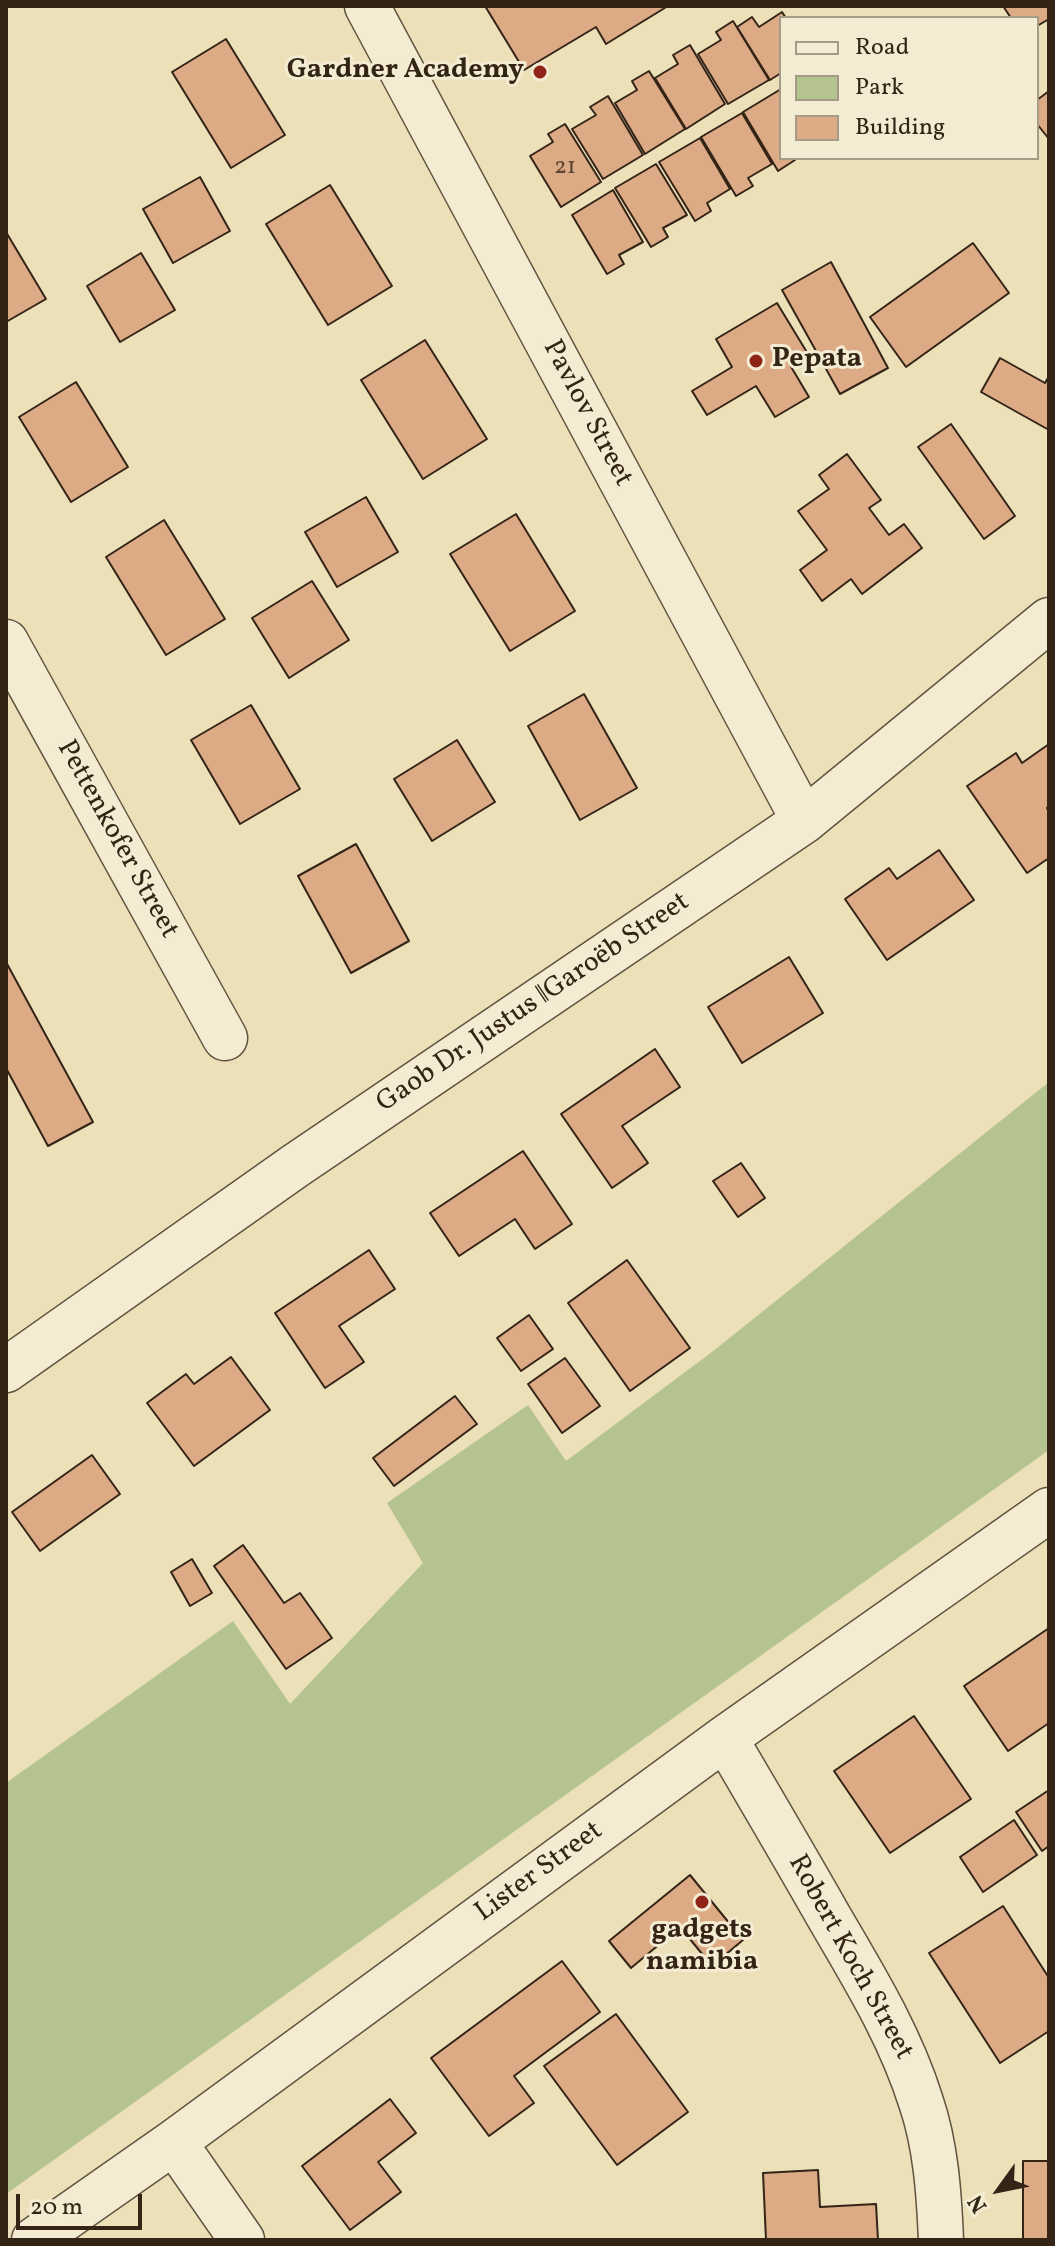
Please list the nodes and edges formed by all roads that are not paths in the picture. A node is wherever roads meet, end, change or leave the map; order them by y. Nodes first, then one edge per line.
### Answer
1 (367, 6) edge
2 (1049, 620) edge
3 (6, 642) edge
4 (804, 821) junction
5 (225, 1038) dead end
6 (6, 1370) edge
7 (1049, 1510) edge
8 (725, 1738) junction
9 (174, 2142) junction
10 (34, 2240) edge
11 (242, 2240) edge
12 (941, 2240) edge

1 - 4 street, Pavlov Street
2 - 4 street, Gaob Dr. Justus ǁGaroëb Street
3 - 5 street, Pettenkofer Street
4 - 6 street, Gaob Dr. Justus ǁGaroëb Street
7 - 8 street, Lister Street
8 - 9 street, Lister Street
8 - 12 street, Robert Koch Street
9 - 10 street, Lister Street
9 - 11 street

